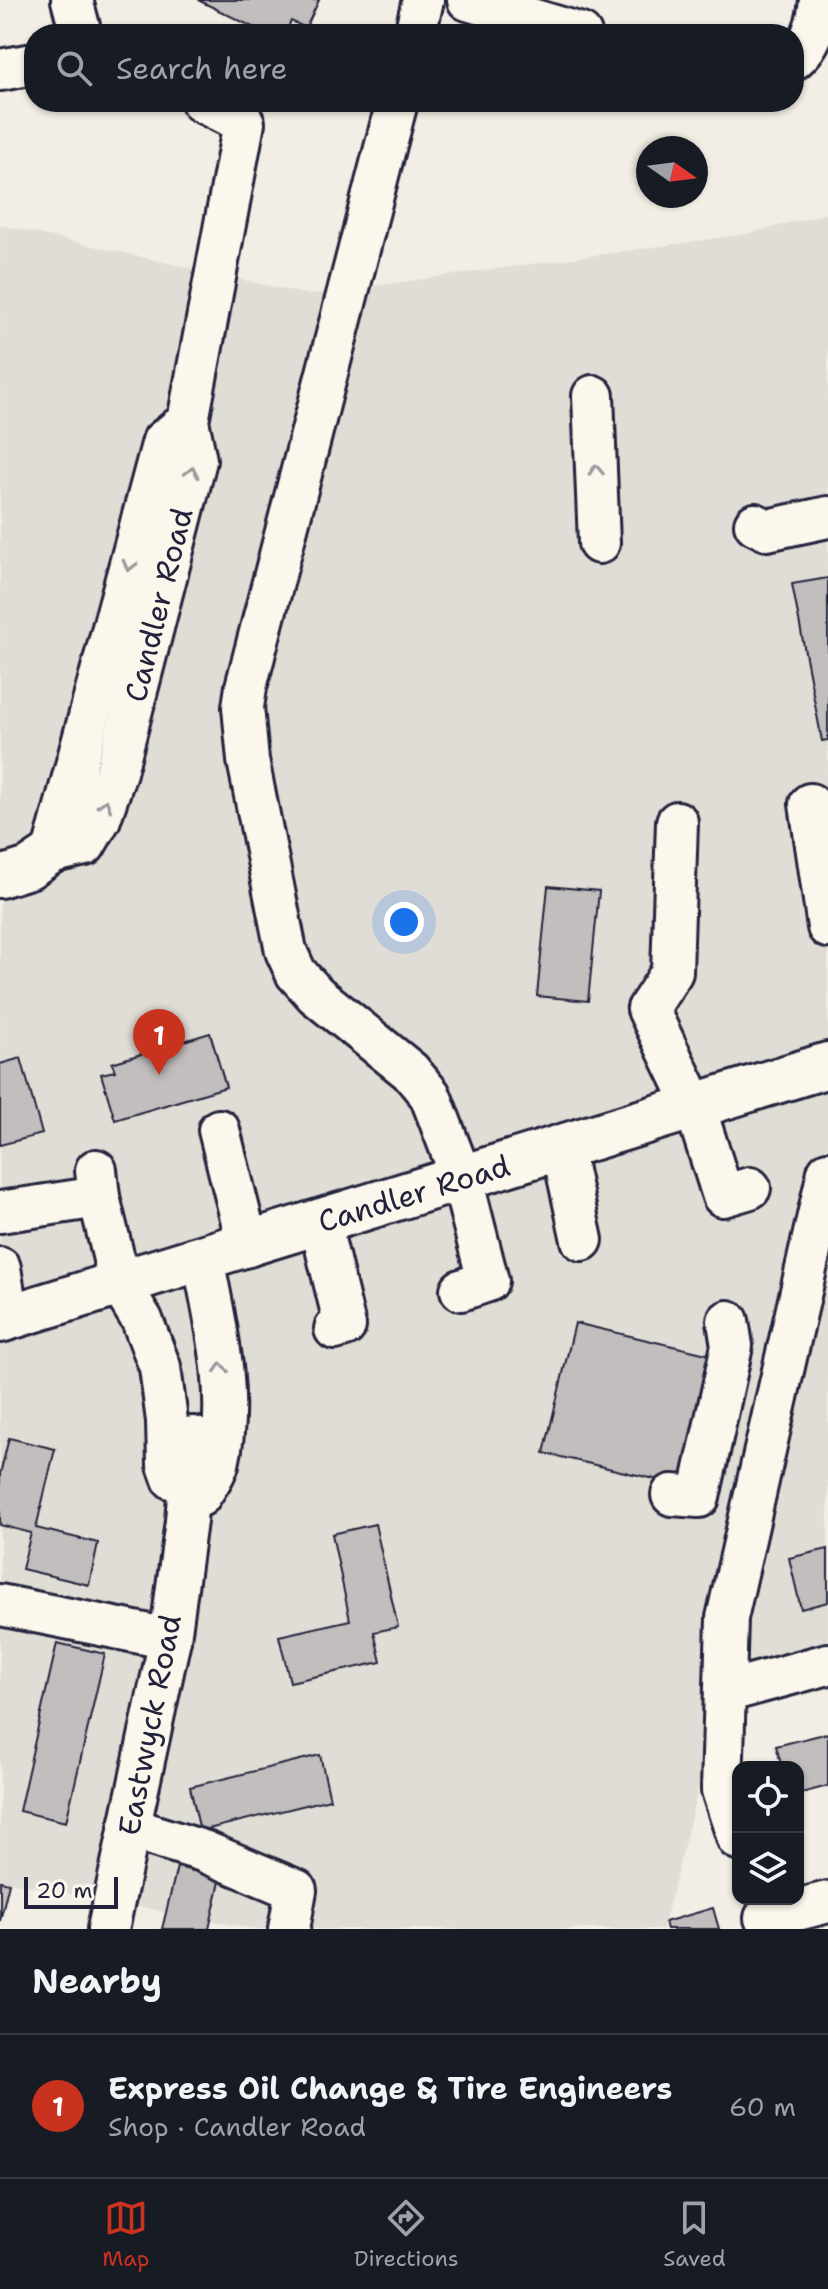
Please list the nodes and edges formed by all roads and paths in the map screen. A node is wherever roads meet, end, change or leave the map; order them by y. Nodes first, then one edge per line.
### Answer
1 (72, 0) edge
2 (423, 0) edge
3 (468, 0) edge
4 (820, 0) edge
5 (78, 24) edge
6 (417, 24) edge
7 (548, 24) edge
8 (804, 47) edge
9 (24, 66) edge
10 (0, 70) edge
11 (222, 112) edge
12 (394, 112) edge
13 (593, 396) dead end
14 (828, 517) edge
15 (755, 524) dead end
16 (599, 543) dead end
17 (810, 804) dead end
18 (677, 822) dead end
19 (0, 877) edge
20 (828, 921) edge
21 (828, 1065) edge
22 (695, 1107) junction
23 (219, 1130) dead end
24 (562, 1148) junction
25 (828, 1172) edge
26 (462, 1179) junction
27 (750, 1188) dead end
28 (0, 1212) edge
29 (320, 1223) junction
30 (582, 1240) dead end
31 (248, 1246) junction
32 (203, 1259) junction
33 (0, 1268) edge
34 (120, 1284) junction
35 (461, 1290) dead end
36 (4, 1319) edge
37 (728, 1321) dead end
38 (335, 1329) dead end
39 (195, 1427) junction
40 (672, 1495) dead end
41 (186, 1521) junction
42 (0, 1605) edge
43 (170, 1639) junction
44 (828, 1664) edge
45 (725, 1692) junction
46 (129, 1828) junction
47 (736, 1833) edge
48 (828, 1902) edge
49 (764, 1915) edge
50 (108, 1929) edge
51 (289, 1929) edge

1 - 5 street
2 - 6 street
3 - 7 street
4 - 8 street
9 - 10 street
11 - 19 street, Candler Road
12 - 26 street
16 -> 13 street
14 - 15 street
17 - 20 street
18 - 22 street
21 - 22 main road, Candler Road
22 - 24 main road, Candler Road
22 - 27 street
23 - 31 street
24 - 26 main road, Candler Road
24 - 30 street
25 - 45 street
26 - 29 main road, Candler Road
26 - 35 street
28 - 34 street, Eastwyck Road
29 - 31 main road, Candler Road
29 - 38 street
31 - 32 main road, Candler Road
32 - 34 main road, Candler Road
39 -> 32 street, Eastwyck Road
33 - 36 street
34 - 36 main road, Candler Road
34 - 39 street, Eastwyck Road
37 - 40 street
39 - 41 street, Eastwyck Road
39 - 41 street, Eastwyck Road
41 - 43 street, Eastwyck Road
42 - 43 street
43 - 46 street, Eastwyck Road
44 - 45 street
45 - 47 street
46 - 50 street, Eastwyck Road
46 - 51 street
48 - 49 street

